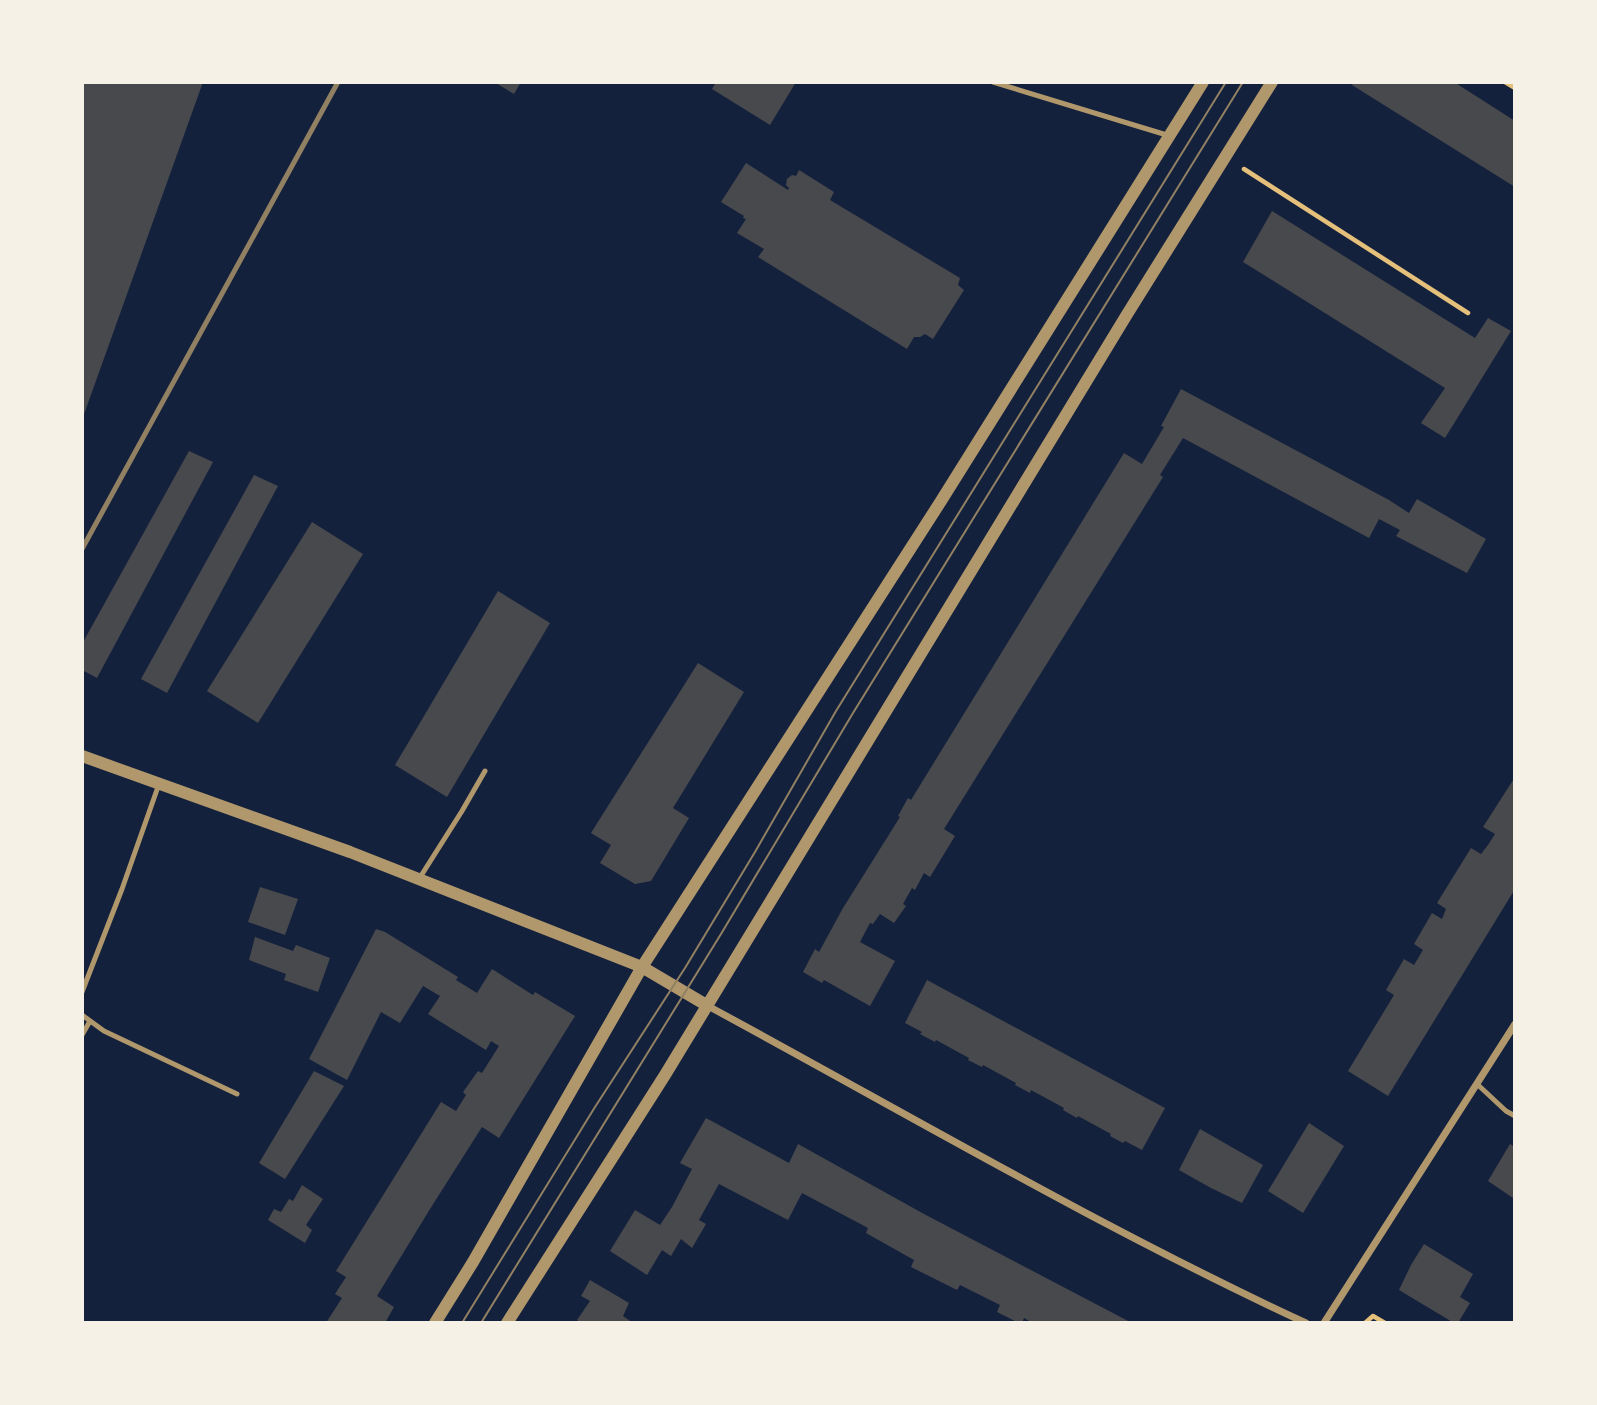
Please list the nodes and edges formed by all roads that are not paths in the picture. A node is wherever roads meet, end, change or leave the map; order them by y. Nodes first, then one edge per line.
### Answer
1 (993, 82) edge
2 (1203, 82) edge
3 (1272, 82) edge
4 (1170, 136) junction
5 (82, 756) edge
6 (485, 771) dead end
7 (159, 784) junction
8 (419, 879) junction
9 (642, 967) junction
10 (82, 992) edge
11 (708, 1006) junction
12 (82, 1015) edge
13 (90, 1021) junction
14 (1515, 1024) edge
15 (82, 1035) edge
16 (1476, 1084) junction
17 (237, 1094) dead end
18 (1515, 1116) edge
19 (435, 1323) edge
20 (507, 1323) edge
21 (1306, 1323) edge
22 (1324, 1323) edge

1 - 4 lane
2 - 4 street
3 - 11 street
4 - 9 street
5 - 7 street
6 - 8 lane
7 - 8 street
7 - 10 lane
8 - 9 street
9 - 11 street
9 - 19 street
11 - 20 street
11 - 21 street
12 - 13 lane
13 - 15 lane
13 - 17 lane
14 - 16 street
16 - 18 lane
16 - 22 street

